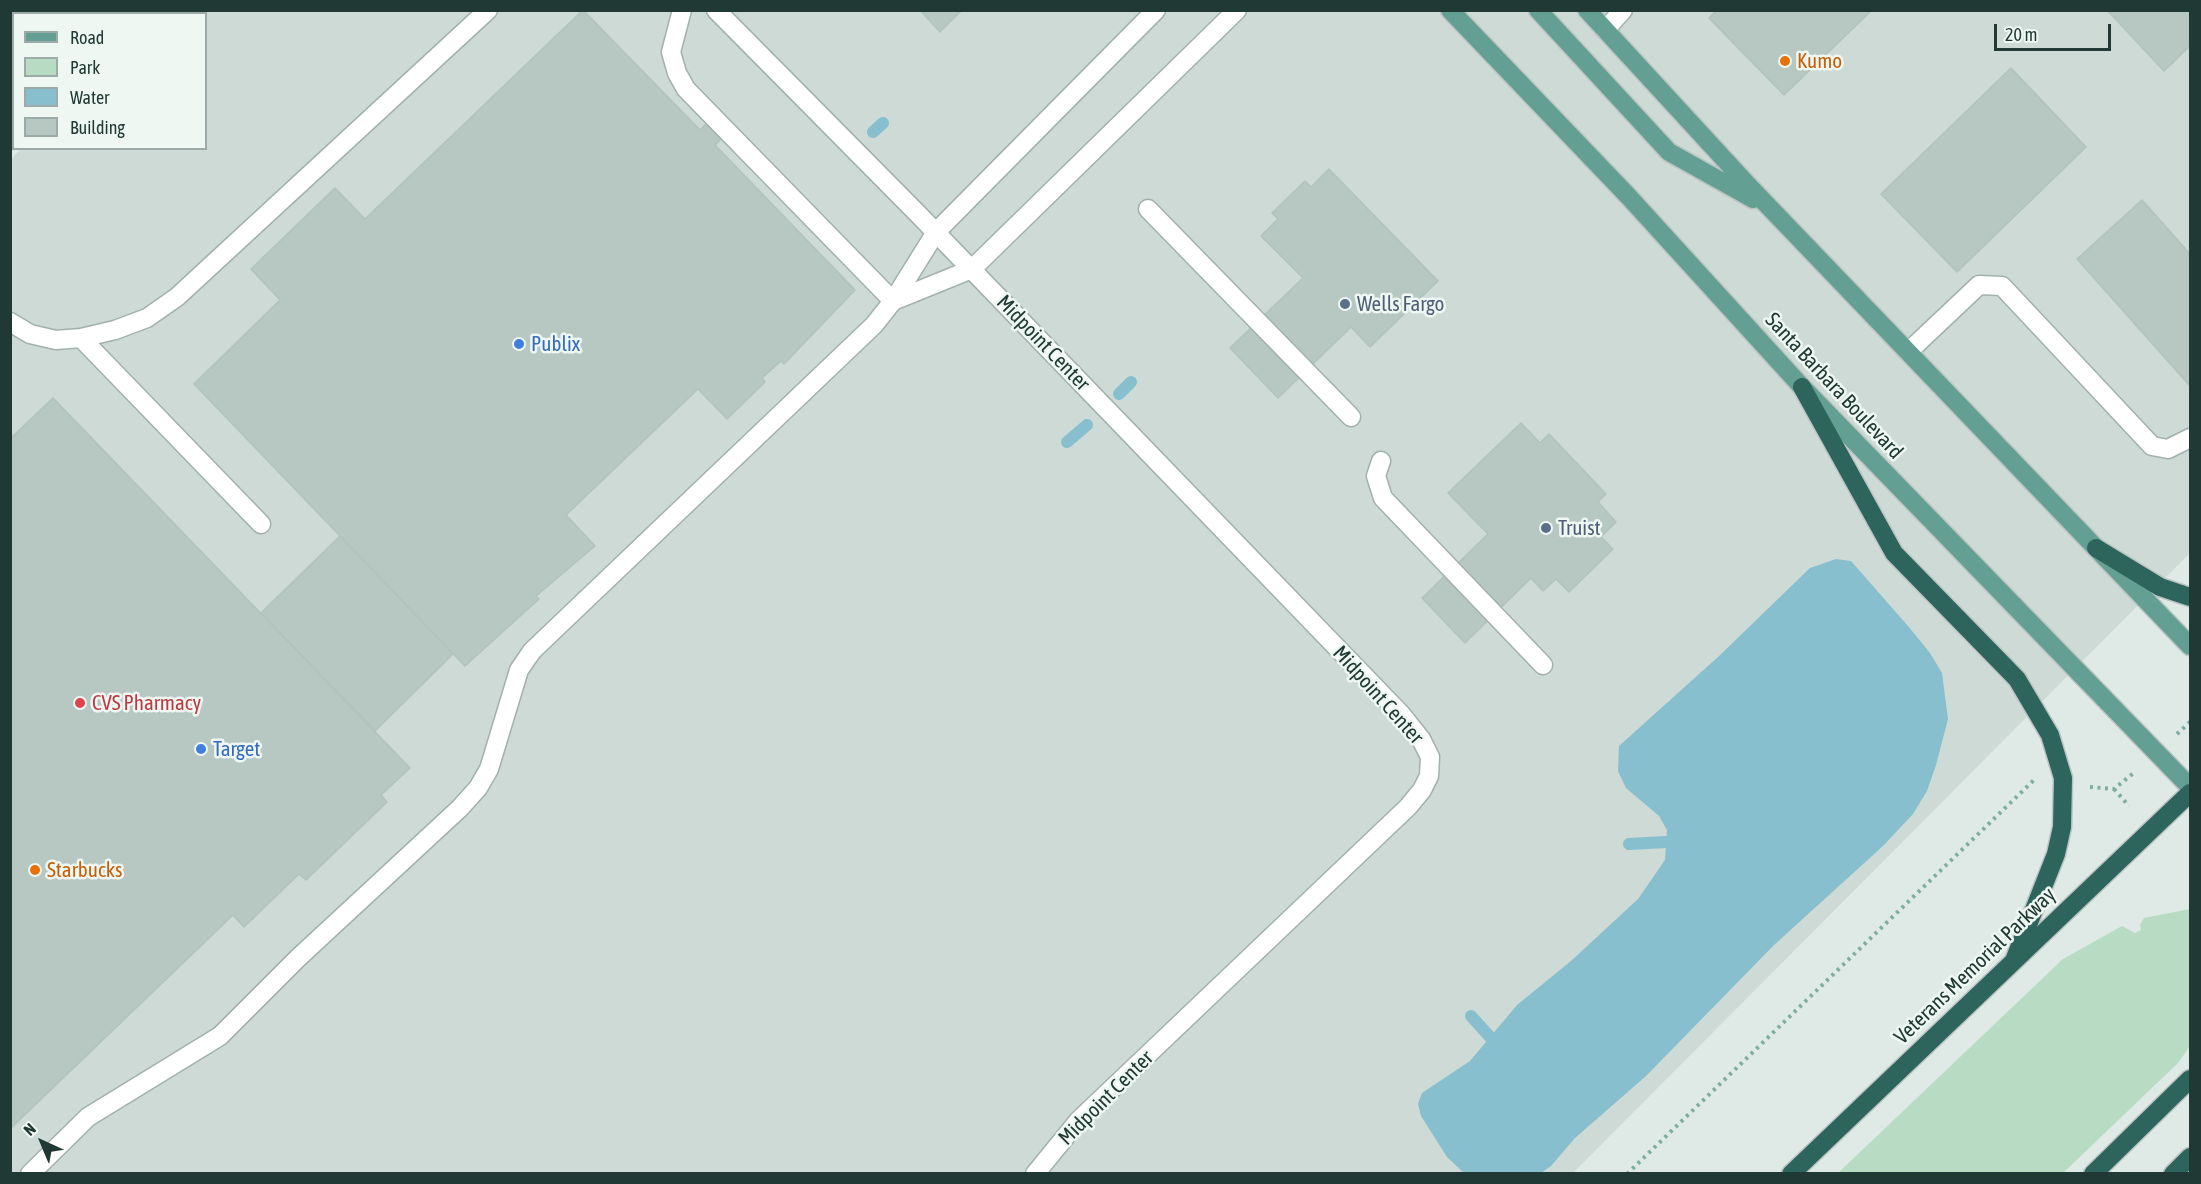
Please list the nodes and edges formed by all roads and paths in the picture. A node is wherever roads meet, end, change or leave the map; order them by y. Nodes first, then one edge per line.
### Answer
1 (489, 10) edge
2 (682, 10) edge
3 (716, 10) edge
4 (1156, 10) edge
5 (1237, 10) edge
6 (1450, 10) edge
7 (1538, 10) edge
8 (1587, 10) edge
9 (1623, 10) edge
10 (1605, 30) junction
11 (1770, 208) junction
12 (1148, 209) dead end
13 (936, 232) junction
14 (972, 269) junction
15 (894, 301) junction
16 (10, 322) edge
17 (81, 338) junction
18 (1908, 352) junction
19 (1802, 387) junction
20 (1351, 417) dead end
21 (2190, 438) edge
22 (1381, 462) dead end
23 (261, 525) dead end
24 (2096, 548) junction
25 (2190, 597) edge
26 (2190, 646) edge
27 (1544, 665) dead end
28 (2037, 776) dead end
29 (2127, 778) dead end
30 (2098, 787) dead end
31 (2190, 787) edge
32 (2114, 789) junction
33 (2190, 793) edge
34 (2129, 806) dead end
35 (2015, 958) junction
36 (2190, 1079) edge
37 (2190, 1157) edge
38 (30, 1173) edge
39 (1035, 1173) edge
40 (1627, 1173) edge
41 (1791, 1173) edge
42 (2093, 1173) edge
43 (2173, 1173) edge

1 - 17 lane
2 - 15 lane
3 - 13 lane, Midpoint Center
4 - 13 lane
5 - 14 lane
6 - 19 main road, Santa Barbara Boulevard
7 - 11 main road
8 - 10 main road
9 - 10 lane
10 - 11 main road
11 - 18 main road
12 - 20 lane
13 - 14 lane, Midpoint Center
13 - 15 lane
14 - 15 lane
14 - 39 lane, Midpoint Center
15 - 38 lane
16 - 17 lane
17 - 23 lane
18 - 21 lane
18 - 24 main road
19 - 31 main road, Santa Barbara Boulevard
19 - 35 highway
22 - 27 lane
24 - 25 highway
24 - 26 main road
28 - 40 path
29 - 32 path
30 - 32 path
32 - 34 path
33 - 35 highway, Veterans Memorial Parkway
35 - 41 highway, Veterans Memorial Parkway
36 - 42 highway
37 - 43 highway

